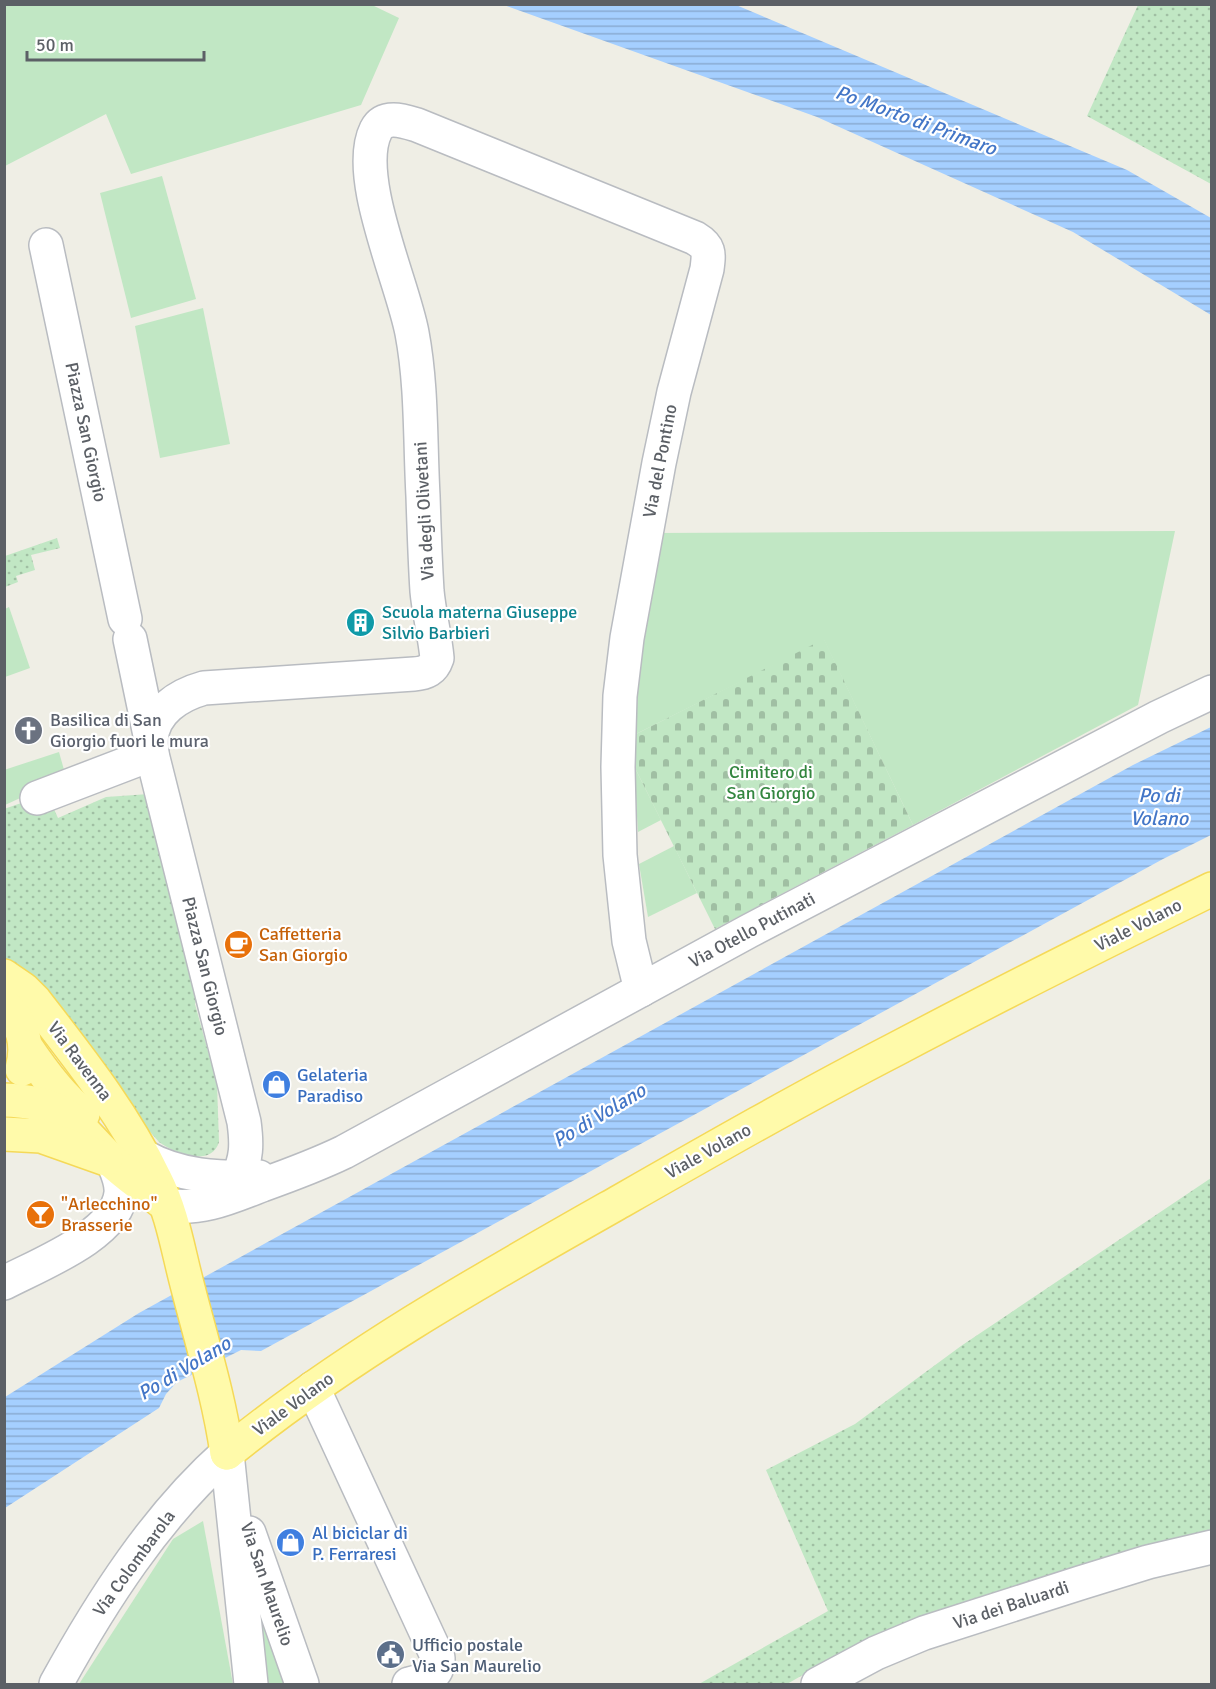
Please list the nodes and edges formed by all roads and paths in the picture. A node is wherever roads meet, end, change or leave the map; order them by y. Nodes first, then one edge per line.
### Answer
1 (417, 125) joint
2 (46, 245) dead end
3 (1212, 692) edge
4 (151, 747) junction
5 (37, 798) dead end
6 (1212, 889) edge
7 (4, 976) edge
8 (641, 990) junction
9 (4, 1005) edge
10 (26, 1047) junction
11 (4, 1095) edge
12 (4, 1100) edge
13 (4, 1134) edge
14 (128, 1159) junction
15 (231, 1188) junction
16 (166, 1205) junction
17 (183, 1271) junction
18 (4, 1283) edge
19 (314, 1388) junction
20 (227, 1453) junction
21 (232, 1485) junction
22 (1212, 1547) edge
23 (56, 1684) edge
24 (251, 1684) edge
25 (302, 1684) edge
26 (410, 1684) edge
27 (818, 1684) edge

1 - 4 street, Via degli Olivetani
1 - 8 street, Via del Pontino
2 - 4 street, Piazza San Giorgio
3 - 8 street, Via Otello Putinati
4 - 5 street
4 - 15 street, Piazza San Giorgio
6 - 19 main road, Viale Volano
7 - 14 main road, Via Ravenna
8 - 15 street, Via Otello Putinati
9 - 10 main road, Via Ravenna
10 - 11 main road, Via Ravenna
10 - 14 main road, Via Ravenna
12 - 14 main road, Via Ravenna
13 - 14 main road
14 - 15 street, Via Otello Putinati
14 - 16 main road, Via Ravenna
14 - 18 street, Via Ravenna
15 - 16 street, Via Otello Putinati
15 - 17 street
16 - 17 main road
17 - 20 main road, Via San Maurelio
19 - 20 main road, Viale Volano
19 - 26 street
20 - 21 street, Via San Maurelio
20 - 23 street, Via Colombarola
21 - 24 street, Via San Maurelio
21 - 25 street, Via San Maurelio
22 - 27 street, Via dei Baluardi

